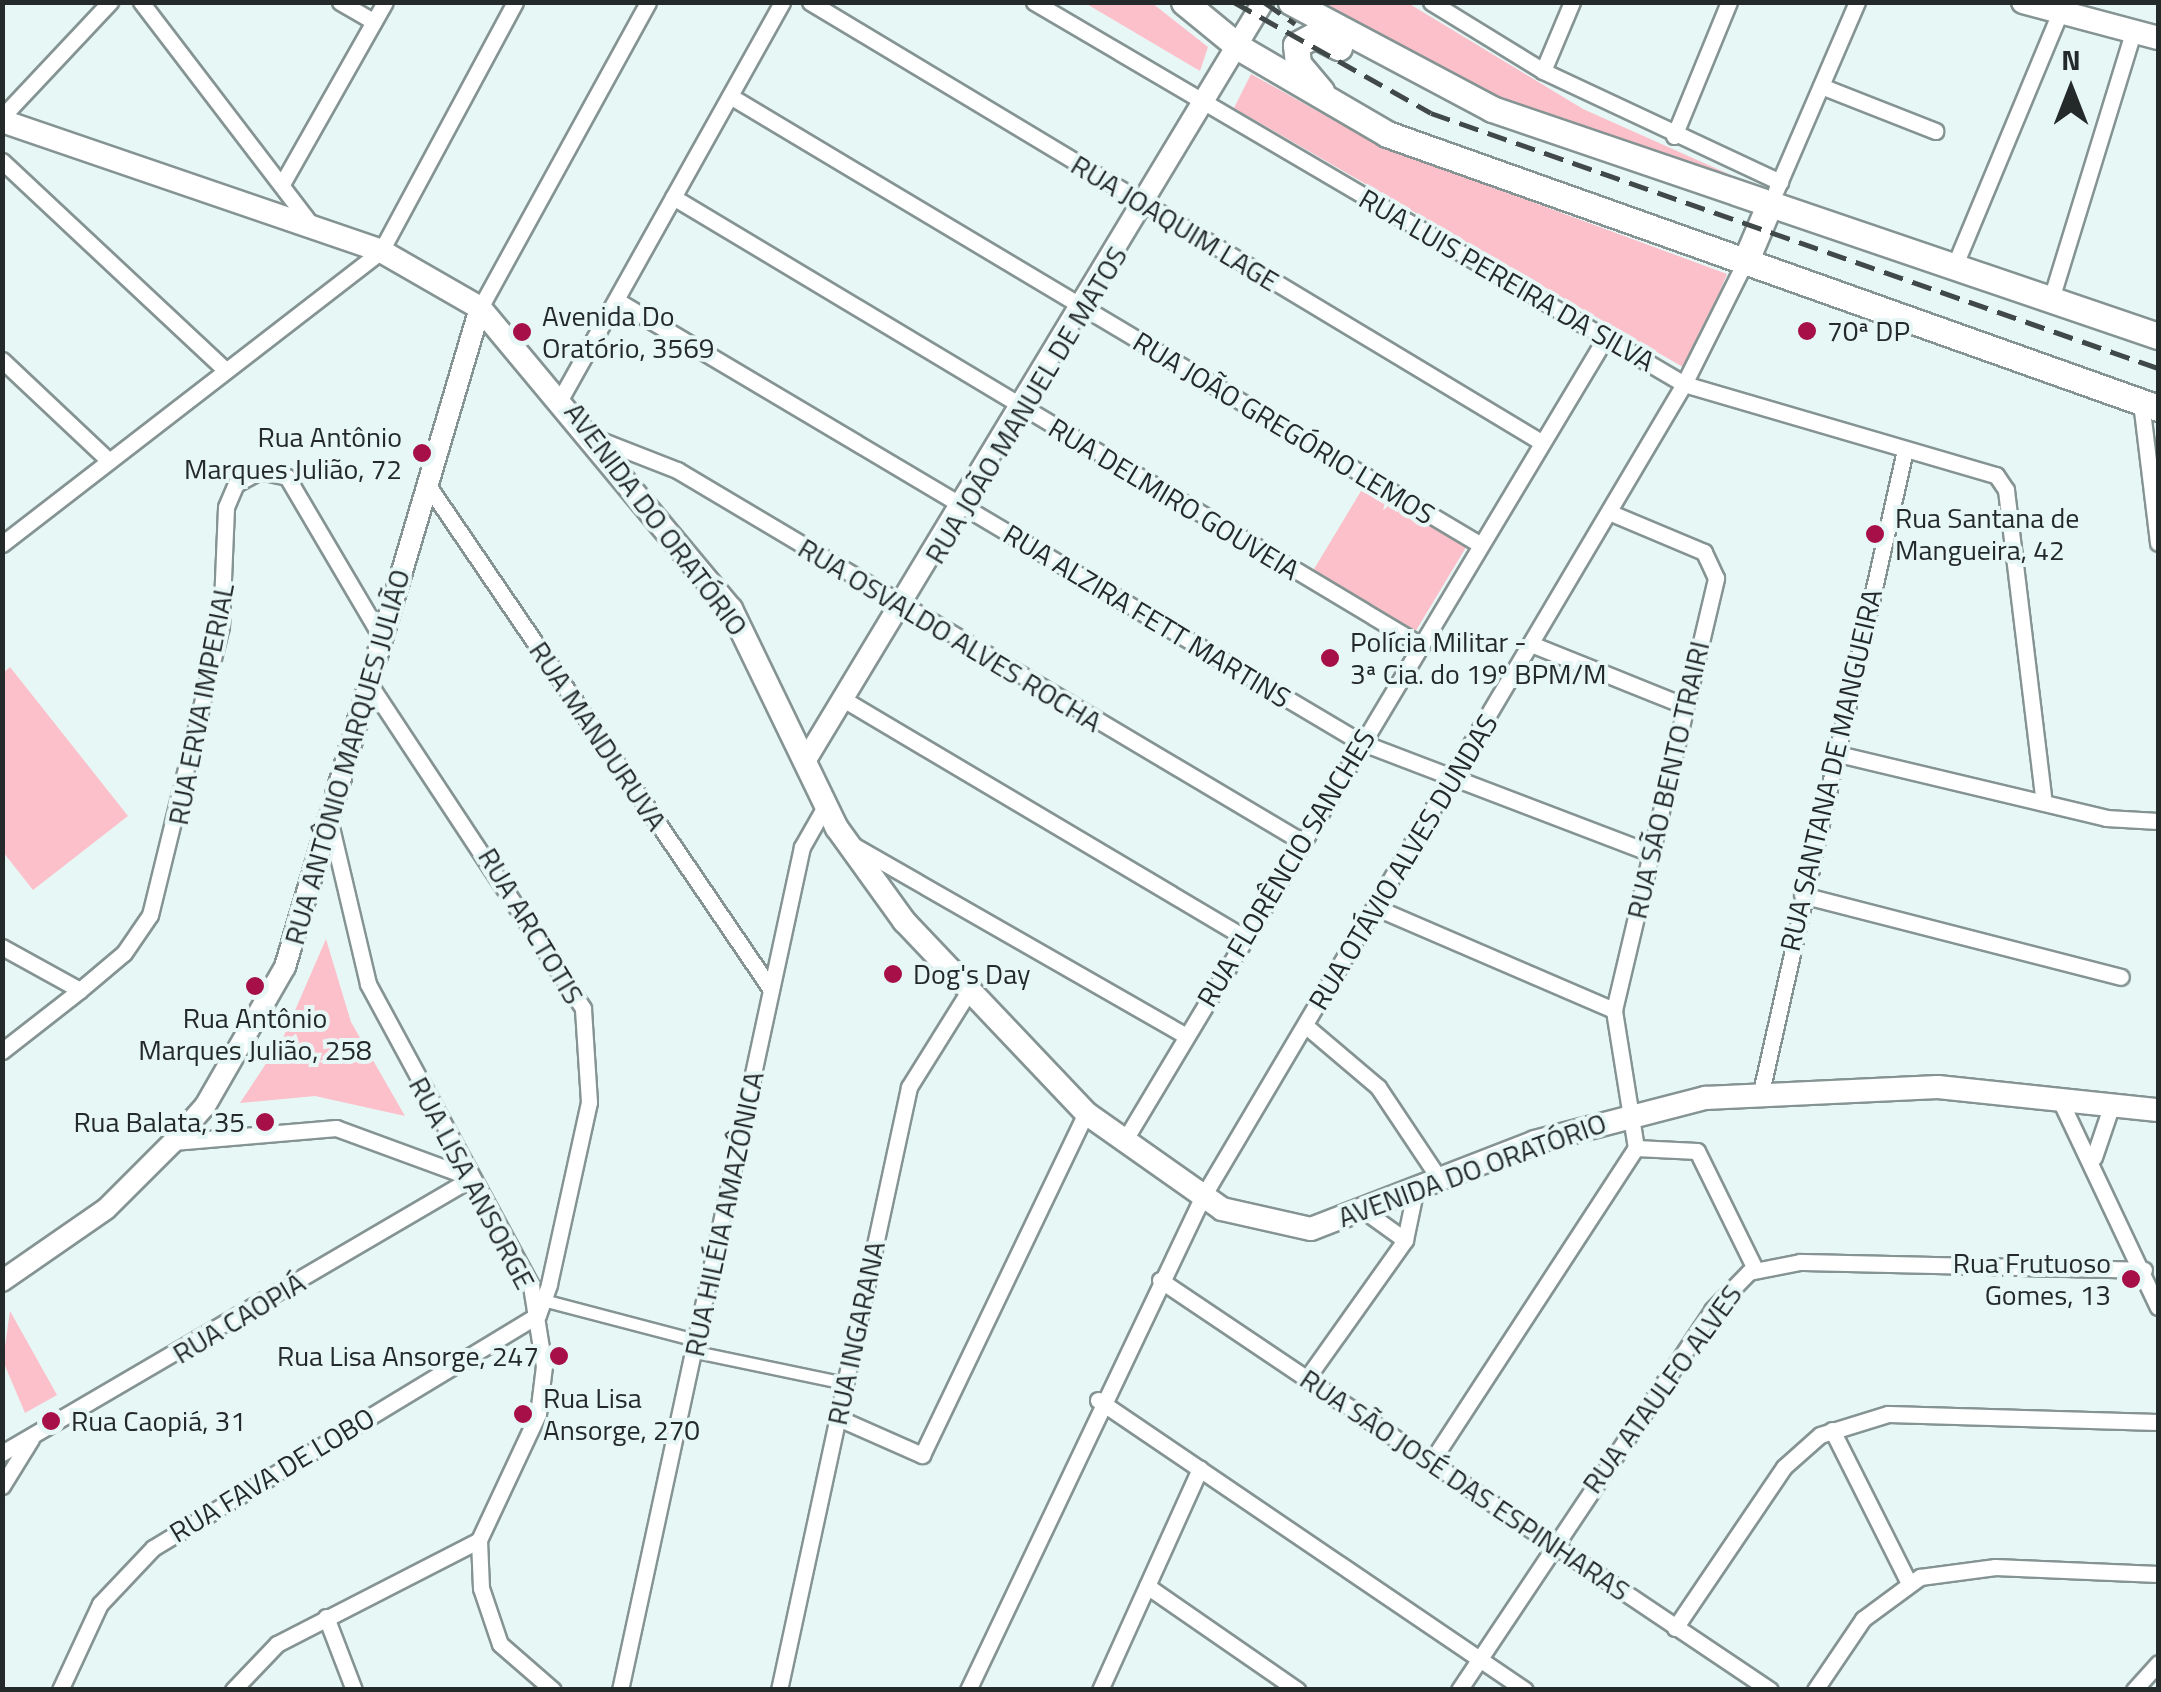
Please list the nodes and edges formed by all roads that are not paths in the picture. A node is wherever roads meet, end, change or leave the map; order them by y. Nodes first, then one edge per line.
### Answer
1 (110, 2) edge
2 (142, 2) edge
3 (340, 2) edge
4 (385, 2) edge
5 (515, 2) edge
6 (648, 2) edge
7 (782, 2) edge
8 (810, 2) edge
9 (1034, 2) edge
10 (1263, 2) edge
11 (1291, 2) edge
12 (1431, 2) edge
13 (1572, 2) edge
14 (1730, 2) edge
15 (1856, 2) edge
16 (2024, 2) edge
17 (1197, 5) edge
18 (2058, 14) junction
19 (374, 22) junction
20 (2132, 36) junction
21 (2158, 38) edge
22 (1240, 48) junction
23 (1543, 71) junction
24 (1821, 86) junction
25 (730, 96) junction
26 (1207, 104) junction
27 (1492, 109) junction
28 (1339, 111) junction
29 (2, 119) edge
30 (1935, 131) dead end
31 (1674, 136) junction
32 (2, 161) edge
33 (282, 184) junction
34 (1766, 194) junction
35 (673, 197) junction
36 (1146, 206) junction
37 (312, 226) junction
38 (381, 252) junction
39 (1745, 262) junction
40 (1954, 267) junction
41 (616, 300) junction
42 (2051, 300) junction
43 (480, 308) junction
44 (1084, 309) junction
45 (2158, 336) edge
46 (1606, 337) junction
47 (2, 360) edge
48 (224, 368) junction
49 (1684, 384) junction
50 (562, 396) junction
51 (2150, 405) edge
52 (1024, 410) junction
53 (595, 438) junction
54 (1541, 442) junction
55 (1905, 450) junction
56 (108, 460) junction
57 (427, 484) junction
58 (964, 508) junction
59 (1609, 512) junction
60 (2158, 543) edge
61 (2, 544) edge
62 (1479, 544) junction
63 (903, 610) junction
64 (382, 638) junction
65 (1419, 644) junction
66 (1532, 644) junction
67 (369, 684) junction
68 (848, 702) junction
69 (1685, 706) junction
70 (1360, 742) junction
71 (1834, 752) junction
72 (807, 758) junction
73 (1454, 778) junction
74 (826, 803) junction
75 (2044, 803) junction
76 (2158, 821) edge
77 (331, 827) junction
78 (846, 842) junction
79 (1301, 842) junction
80 (1651, 853) junction
81 (1802, 895) junction
82 (1378, 908) junction
83 (1245, 938) junction
84 (2, 947) edge
85 (2121, 977) dead end
86 (770, 988) junction
87 (80, 990) junction
88 (968, 991) junction
89 (1614, 1010) junction
90 (1306, 1026) junction
91 (1186, 1036) junction
92 (2, 1051) edge
93 (1761, 1092) junction
94 (2059, 1098) junction
95 (2112, 1104) junction
96 (2158, 1110) edge
97 (1631, 1112) junction
98 (1086, 1113) junction
99 (172, 1142) junction
100 (1123, 1143) junction
101 (1636, 1148) junction
102 (2094, 1157) junction
103 (472, 1178) junction
104 (1440, 1180) junction
105 (1415, 1192) junction
106 (1202, 1198) junction
107 (1366, 1212) junction
108 (1405, 1240) junction
109 (1756, 1269) junction
110 (2144, 1270) junction
111 (1160, 1280) junction
112 (2, 1281) edge
113 (2158, 1306) edge
114 (540, 1307) junction
115 (698, 1346) junction
116 (1307, 1378) junction
117 (845, 1383) junction
118 (1098, 1400) junction
119 (838, 1418) junction
120 (2158, 1422) edge
121 (1832, 1430) junction
122 (30, 1439) junction
123 (2, 1453) edge
124 (1431, 1462) junction
125 (1200, 1469) junction
126 (2, 1486) edge
127 (479, 1540) junction
128 (1553, 1545) junction
129 (2158, 1574) edge
130 (1909, 1583) junction
131 (1147, 1586) junction
132 (326, 1616) junction
133 (1675, 1628) junction
134 (1479, 1657) junction
135 (2158, 1663) edge
136 (60, 1690) edge
137 (232, 1690) edge
138 (354, 1690) edge
139 (553, 1690) edge
140 (620, 1690) edge
141 (779, 1690) edge
142 (968, 1690) edge
143 (1100, 1690) edge
144 (1296, 1690) edge
145 (1459, 1690) edge
146 (1525, 1690) edge
147 (1770, 1690) edge
148 (1815, 1690) edge
149 (2134, 1690) edge

1 - 29 street
2 - 33 street
3 - 19 street
4 - 19 street
5 - 38 street
6 - 43 street
7 - 25 street
8 - 36 street, RUA JOAQUIM LAGE
9 - 26 street, RUA LUIS PEREIRA DA SILVA
10 - 22 street, RUA JOÃO MANUEL DE MATOS
11 - 27 main road
12 - 23 street
13 - 23 street
14 - 31 street
15 - 24 street
16 - 18 main road
17 - 22 main road
18 - 20 main road
18 - 40 street
19 - 33 street
20 - 21 main road
20 - 42 street
22 - 26 street, RUA JOÃO MANUEL DE MATOS
22 - 28 main road
23 - 31 street
24 - 30 street
24 - 34 street
25 - 35 street
25 - 44 street, RUA JOÃO GREGÓRIO LEMOS
26 - 36 street, RUA JOÃO MANUEL DE MATOS
26 - 46 street, RUA LUIS PEREIRA DA SILVA
27 - 28 main road
27 - 34 main road
28 - 39 main road
29 - 37 main road, AVENIDA DO ORATÓRIO
31 - 34 street
32 - 48 street
33 - 37 street
34 - 39 main road
34 - 40 main road
35 - 41 street
35 - 52 street, RUA DELMIRO GOUVEIA
36 - 44 street, RUA JOÃO MANUEL DE MATOS
36 - 54 street, RUA JOAQUIM LAGE
37 - 38 main road, AVENIDA DO ORATÓRIO
38 - 43 main road, AVENIDA DO ORATÓRIO
38 - 48 street
39 - 49 street, RUA OTÁVIO ALVES DUNDAS
39 - 51 main road
40 - 42 main road
41 - 50 street
41 - 58 street, RUA ALZIRA FETT MARTINS
42 - 45 main road
43 - 50 main road, AVENIDA DO ORATÓRIO
43 - 57 street, RUA ANTÔNIO MARQUES JULIÃO
44 - 52 street, RUA JOÃO MANUEL DE MATOS
44 - 62 street, RUA JOÃO GREGÓRIO LEMOS
46 - 49 street, RUA LUIS PEREIRA DA SILVA
46 - 54 street, RUA FLORÊNCIO SANCHES
47 - 56 street
48 - 56 street
49 - 55 street, RUA LUIS PEREIRA DA SILVA
49 - 59 street, RUA OTÁVIO ALVES DUNDAS
50 - 53 main road, AVENIDA DO ORATÓRIO
51 - 60 street
52 - 58 street, RUA JOÃO MANUEL DE MATOS
52 - 65 street, RUA DELMIRO GOUVEIA
53 - 63 street, RUA OSVALDO ALVES ROCHA
53 - 72 main road, AVENIDA DO ORATÓRIO
54 - 62 street, RUA FLORÊNCIO SANCHES
55 - 71 street, RUA SANTANA DE MANGUEIRA
55 - 75 street, RUA LUIS PEREIRA DA SILVA
56 - 61 street
57 - 64 street, RUA ANTÔNIO MARQUES JULIÃO
57 - 86 street, RUA MANDURUVA
58 - 63 street, RUA JOÃO MANUEL DE MATOS
58 - 70 street, RUA ALZIRA FETT MARTINS
59 - 66 street, RUA OTÁVIO ALVES DUNDAS
59 - 69 street, RUA SÃO BENTO TRAIRI
62 - 65 street, RUA FLORÊNCIO SANCHES
63 - 68 street, RUA JOÃO MANUEL DE MATOS
63 - 79 street, RUA OSVALDO ALVES ROCHA
64 - 67 street, RUA ANTÔNIO MARQUES JULIÃO
64 - 87 street, RUA ERVA IMPERIAL
65 - 70 street, RUA FLORÊNCIO SANCHES
66 - 69 street
66 - 73 street, RUA OTÁVIO ALVES DUNDAS
67 - 77 street, RUA ANTÔNIO MARQUES JULIÃO
67 - 114 street, RUA ARCTOTIS
68 - 72 street, RUA JOÃO MANUEL DE MATOS
68 - 83 street
69 - 80 street, RUA SÃO BENTO TRAIRI
70 - 73 street, RUA ALZIRA FETT MARTINS
70 - 79 street, RUA FLORÊNCIO SANCHES
71 - 75 street
71 - 81 street, RUA SANTANA DE MANGUEIRA
72 - 74 main road, AVENIDA DO ORATÓRIO
73 - 80 street, RUA ALZIRA FETT MARTINS
73 - 82 street, RUA OTÁVIO ALVES DUNDAS
74 - 78 main road, AVENIDA DO ORATÓRIO
74 - 86 street, RUA HILÉIA AMAZÔNICA
75 - 76 street
77 - 99 street, RUA ANTÔNIO MARQUES JULIÃO
77 - 103 street, RUA LISA ANSORGE
78 - 88 main road, AVENIDA DO ORATÓRIO
78 - 91 street
79 - 83 street, RUA FLORÊNCIO SANCHES
80 - 89 street, RUA SÃO BENTO TRAIRI
81 - 85 street
81 - 93 street, RUA SANTANA DE MANGUEIRA
82 - 89 street
82 - 90 street, RUA OTÁVIO ALVES DUNDAS
83 - 91 street, RUA FLORÊNCIO SANCHES
84 - 87 street
86 - 115 street, RUA HILÉIA AMAZÔNICA
87 - 92 street, RUA ERVA IMPERIAL
88 - 98 main road, AVENIDA DO ORATÓRIO
88 - 117 street, RUA INGARANA
89 - 97 street, RUA SÃO BENTO TRAIRI
90 - 104 street
90 - 106 street, RUA OTÁVIO ALVES DUNDAS
91 - 100 street, RUA FLORÊNCIO SANCHES
93 - 94 main road, AVENIDA DO ORATÓRIO
93 - 97 main road, AVENIDA DO ORATÓRIO
94 - 95 main road, AVENIDA DO ORATÓRIO
94 - 102 street
95 - 96 main road, AVENIDA DO ORATÓRIO
95 - 102 street
97 - 101 street, RUA SÃO BENTO TRAIRI
97 - 104 main road, AVENIDA DO ORATÓRIO
98 - 100 main road, AVENIDA DO ORATÓRIO
98 - 119 street
99 - 103 street
99 - 112 street, RUA ANTÔNIO MARQUES JULIÃO
100 - 106 main road, AVENIDA DO ORATÓRIO
101 - 109 street
101 - 124 street
102 - 110 street
103 - 114 street, RUA LISA ANSORGE
103 - 122 street, RUA CAOPIÁ
104 - 105 main road, AVENIDA DO ORATÓRIO
105 - 107 main road, AVENIDA DO ORATÓRIO
105 - 108 street
106 - 107 main road, AVENIDA DO ORATÓRIO
106 - 111 street, RUA OTÁVIO ALVES DUNDAS
107 - 108 street
108 - 116 street
109 - 110 street, RUA ATAULFO ALVES
109 - 128 street, RUA ATAULFO ALVES
110 - 113 street
111 - 116 street, RUA SÃO JOSÉ DAS ESPINHARAS
111 - 118 street, RUA OTÁVIO ALVES DUNDAS
114 - 115 street
114 - 127 street, RUA LISA ANSORGE
114 - 136 street, RUA FAVA DE LOBO
115 - 117 street
115 - 140 street, RUA HILÉIA AMAZÔNICA
116 - 124 street, RUA SÃO JOSÉ DAS ESPINHARAS
117 - 119 street, RUA INGARANA
118 - 125 street
118 - 142 street, RUA OTÁVIO ALVES DUNDAS
119 - 141 street, RUA INGARANA
120 - 121 street
121 - 130 street
121 - 133 street
122 - 123 street, RUA CAOPIÁ
122 - 126 street
124 - 128 street, RUA SÃO JOSÉ DAS ESPINHARAS
125 - 131 street
125 - 134 street
127 - 132 street
127 - 139 street, RUA LISA ANSORGE
128 - 133 street, RUA SÃO JOSÉ DAS ESPINHARAS
128 - 134 street, RUA ATAULFO ALVES
129 - 130 street
130 - 148 street
131 - 143 street
131 - 144 street
132 - 137 street
132 - 138 street
133 - 147 street, RUA SÃO JOSÉ DAS ESPINHARAS
134 - 145 street, RUA ATAULFO ALVES
134 - 146 street
135 - 149 street

